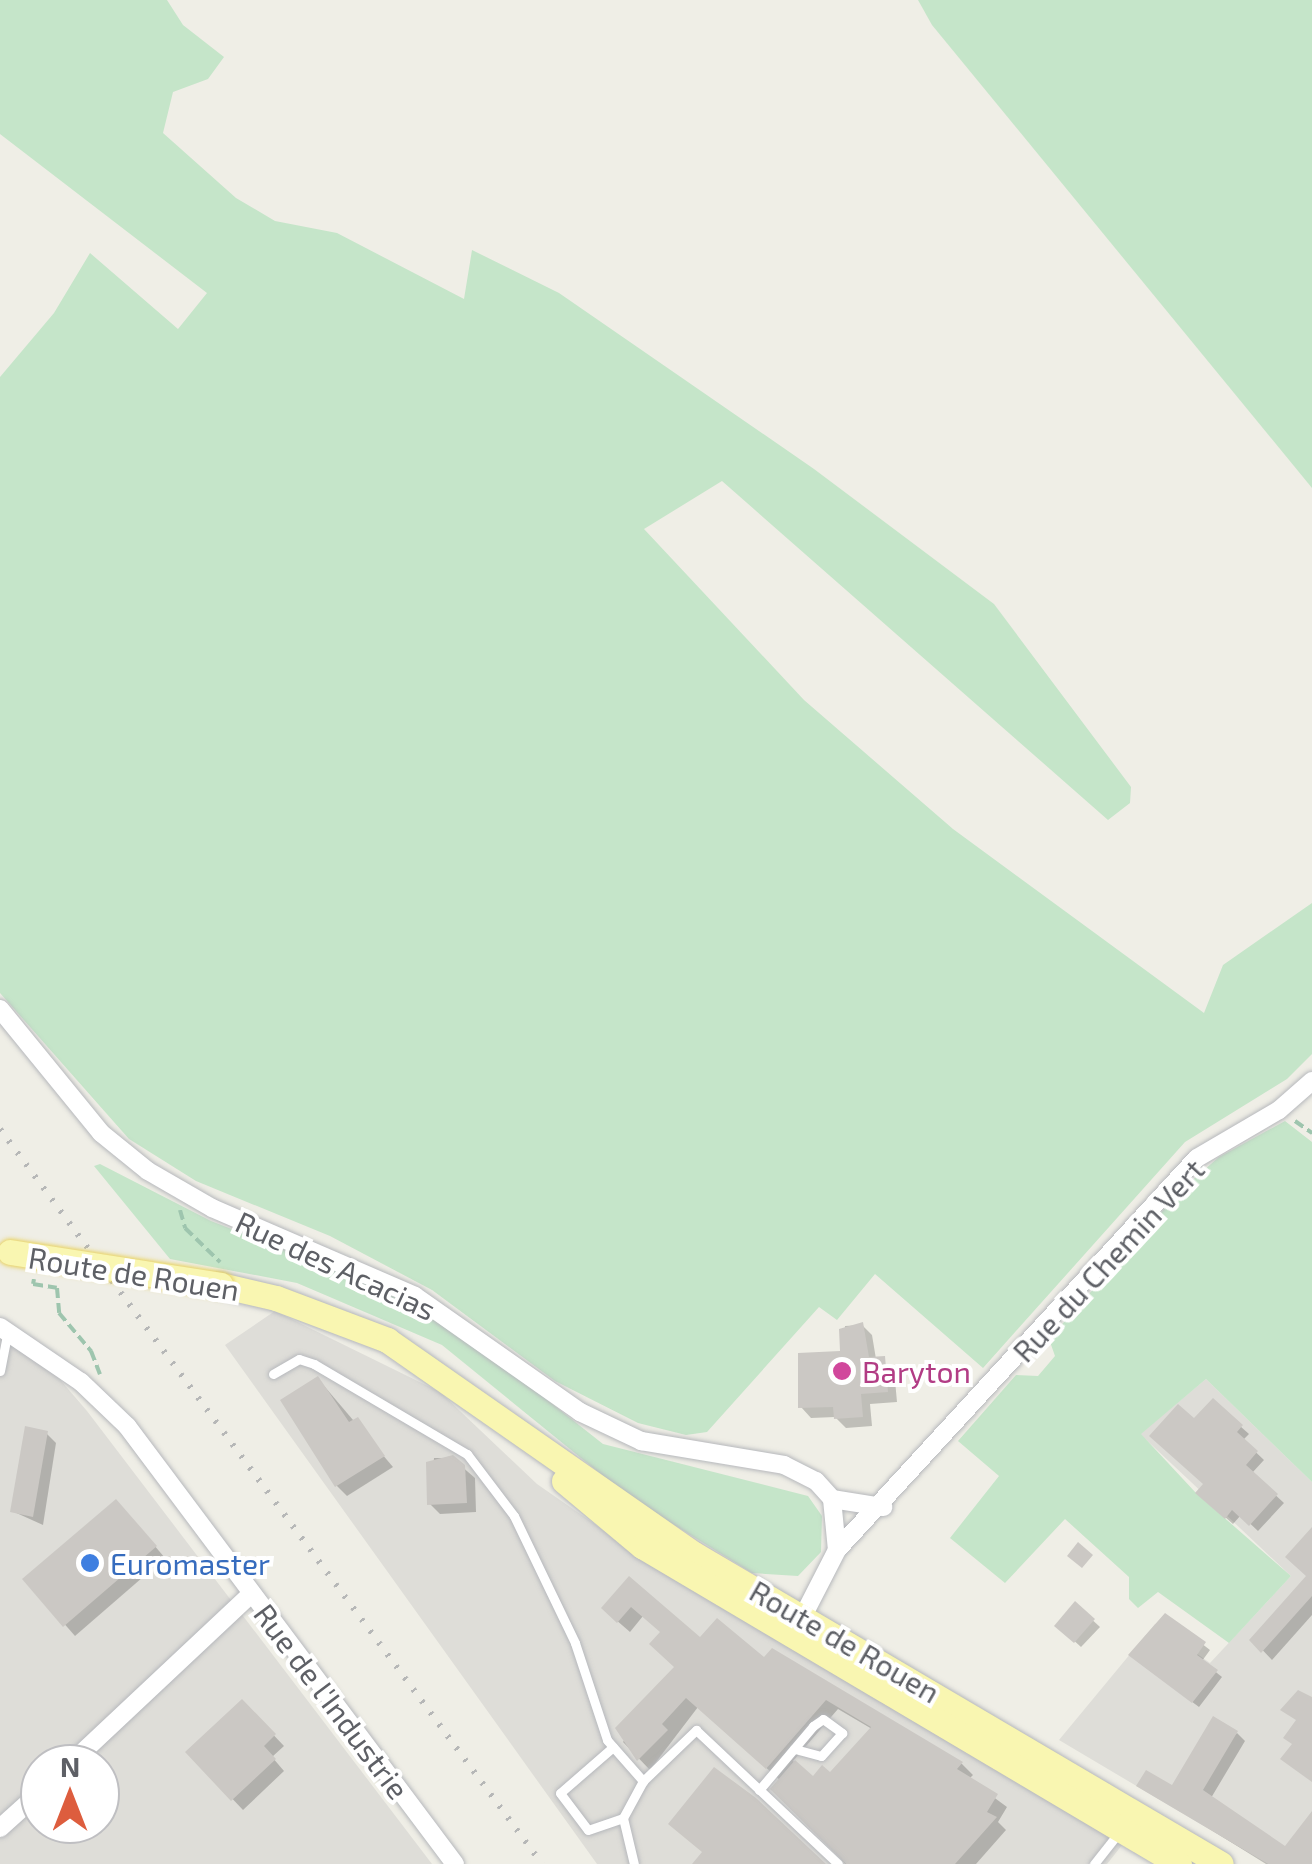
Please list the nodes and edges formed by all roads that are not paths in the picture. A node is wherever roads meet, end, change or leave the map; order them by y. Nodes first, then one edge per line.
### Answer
1 (0, 1009) edge
2 (1312, 1081) edge
3 (5, 1250) edge
4 (4, 1329) edge
5 (0, 1371) edge
6 (273, 1374) dead end
7 (832, 1499) junction
8 (883, 1507) junction
9 (838, 1550) junction
10 (251, 1594) junction
11 (798, 1625) junction
12 (91, 1744) edge
13 (614, 1747) junction
14 (794, 1749) junction
15 (643, 1781) junction
16 (760, 1790) junction
17 (20, 1810) edge
18 (623, 1818) junction
19 (1128, 1821) junction
20 (0, 1828) edge
21 (455, 1864) edge
22 (634, 1864) edge
23 (838, 1864) edge
24 (1094, 1864) edge
25 (1179, 1864) edge
26 (1221, 1864) edge

1 - 7 street, Rue des Acacias
2 - 8 street, Rue du Chemin Vert
3 - 11 main road, Route de Rouen, bridge
4 - 5 lane
4 - 10 street, Rue de l'Industrie
6 - 13 lane
7 - 8 street
7 - 9 street
8 - 9 street, Rue du Chemin Vert
9 - 11 street, Rue du Chemin Vert
10 - 12 street
10 - 21 street, Rue de l'Industrie
11 - 19 main road, Route de Rouen
13 - 15 lane
13 - 18 lane
14 - 14 lane
14 - 16 lane
15 - 16 lane
15 - 18 lane
16 - 23 lane
17 - 20 street
18 - 22 lane
19 - 24 lane
19 - 25 main road, Route de Rouen
19 - 26 main road, Route de Rouen

